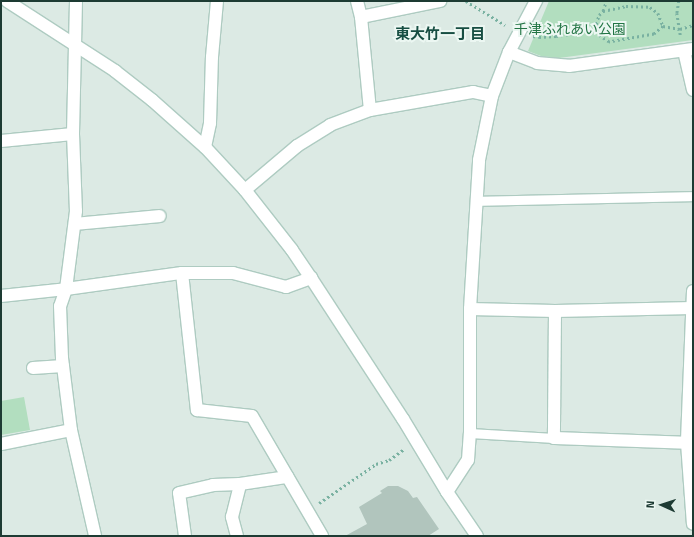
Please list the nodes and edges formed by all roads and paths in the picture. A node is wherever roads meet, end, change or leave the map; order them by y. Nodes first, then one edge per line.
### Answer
1 (7, 1) edge
2 (76, 1) edge
3 (217, 1) edge
4 (357, 1) edge
5 (440, 1) edge
6 (466, 1) edge
7 (536, 1) edge
8 (606, 1) edge
9 (678, 1) edge
10 (603, 11) junction
11 (361, 17) junction
12 (505, 25) dead end
13 (693, 25) edge
14 (663, 26) junction
15 (680, 29) junction
16 (597, 30) junction
17 (531, 35) dead end
18 (75, 45) junction
19 (688, 50) edge
20 (509, 52) junction
21 (693, 90) edge
22 (492, 96) junction
23 (370, 110) junction
24 (73, 134) junction
25 (1, 141) edge
26 (205, 147) junction
27 (245, 190) junction
28 (693, 196) edge
29 (475, 201) junction
30 (160, 216) dead end
31 (75, 224) junction
32 (182, 273) junction
33 (311, 278) junction
34 (66, 289) junction
35 (693, 291) edge
36 (1, 296) edge
37 (692, 308) edge
38 (470, 309) junction
39 (555, 311) junction
40 (63, 366) junction
41 (33, 368) dead end
42 (71, 430) junction
43 (470, 433) junction
44 (554, 438) junction
45 (416, 441) junction
46 (690, 443) edge
47 (1, 444) edge
48 (287, 477) junction
49 (240, 484) junction
50 (447, 492) junction
51 (307, 510) junction
52 (693, 524) edge
53 (95, 536) edge
54 (185, 536) edge
55 (237, 536) edge
56 (322, 536) edge
57 (477, 536) edge

1 - 18 street
2 - 18 street
3 - 26 street
4 - 11 street
5 - 11 street
6 - 12 path
7 - 20 street
8 - 10 path
9 - 15 path
10 - 14 path
10 - 16 path
11 - 23 street
13 - 15 path
14 - 15 path
14 - 16 path
15 - 19 path
16 - 17 path
18 - 24 street
18 - 26 street
19 - 20 street
19 - 21 street
20 - 22 street
22 - 23 street
22 - 29 street
23 - 27 street
24 - 25 street
24 - 31 street
26 - 27 street
27 - 33 street
28 - 29 lane
29 - 38 street
30 - 31 street
31 - 34 street
32 - 33 street
32 - 34 street
32 - 48 street
33 - 45 street
34 - 36 street
34 - 40 street
35 - 37 street
37 - 39 street
37 - 46 street
38 - 39 street
38 - 43 street
39 - 44 street
40 - 41 street
40 - 42 street
42 - 47 street
42 - 53 street
43 - 44 lane
43 - 50 street
44 - 46 street
45 - 50 street
45 - 51 path
46 - 52 street
48 - 49 street
48 - 51 street
49 - 54 street
49 - 55 street
50 - 57 street
51 - 56 street

